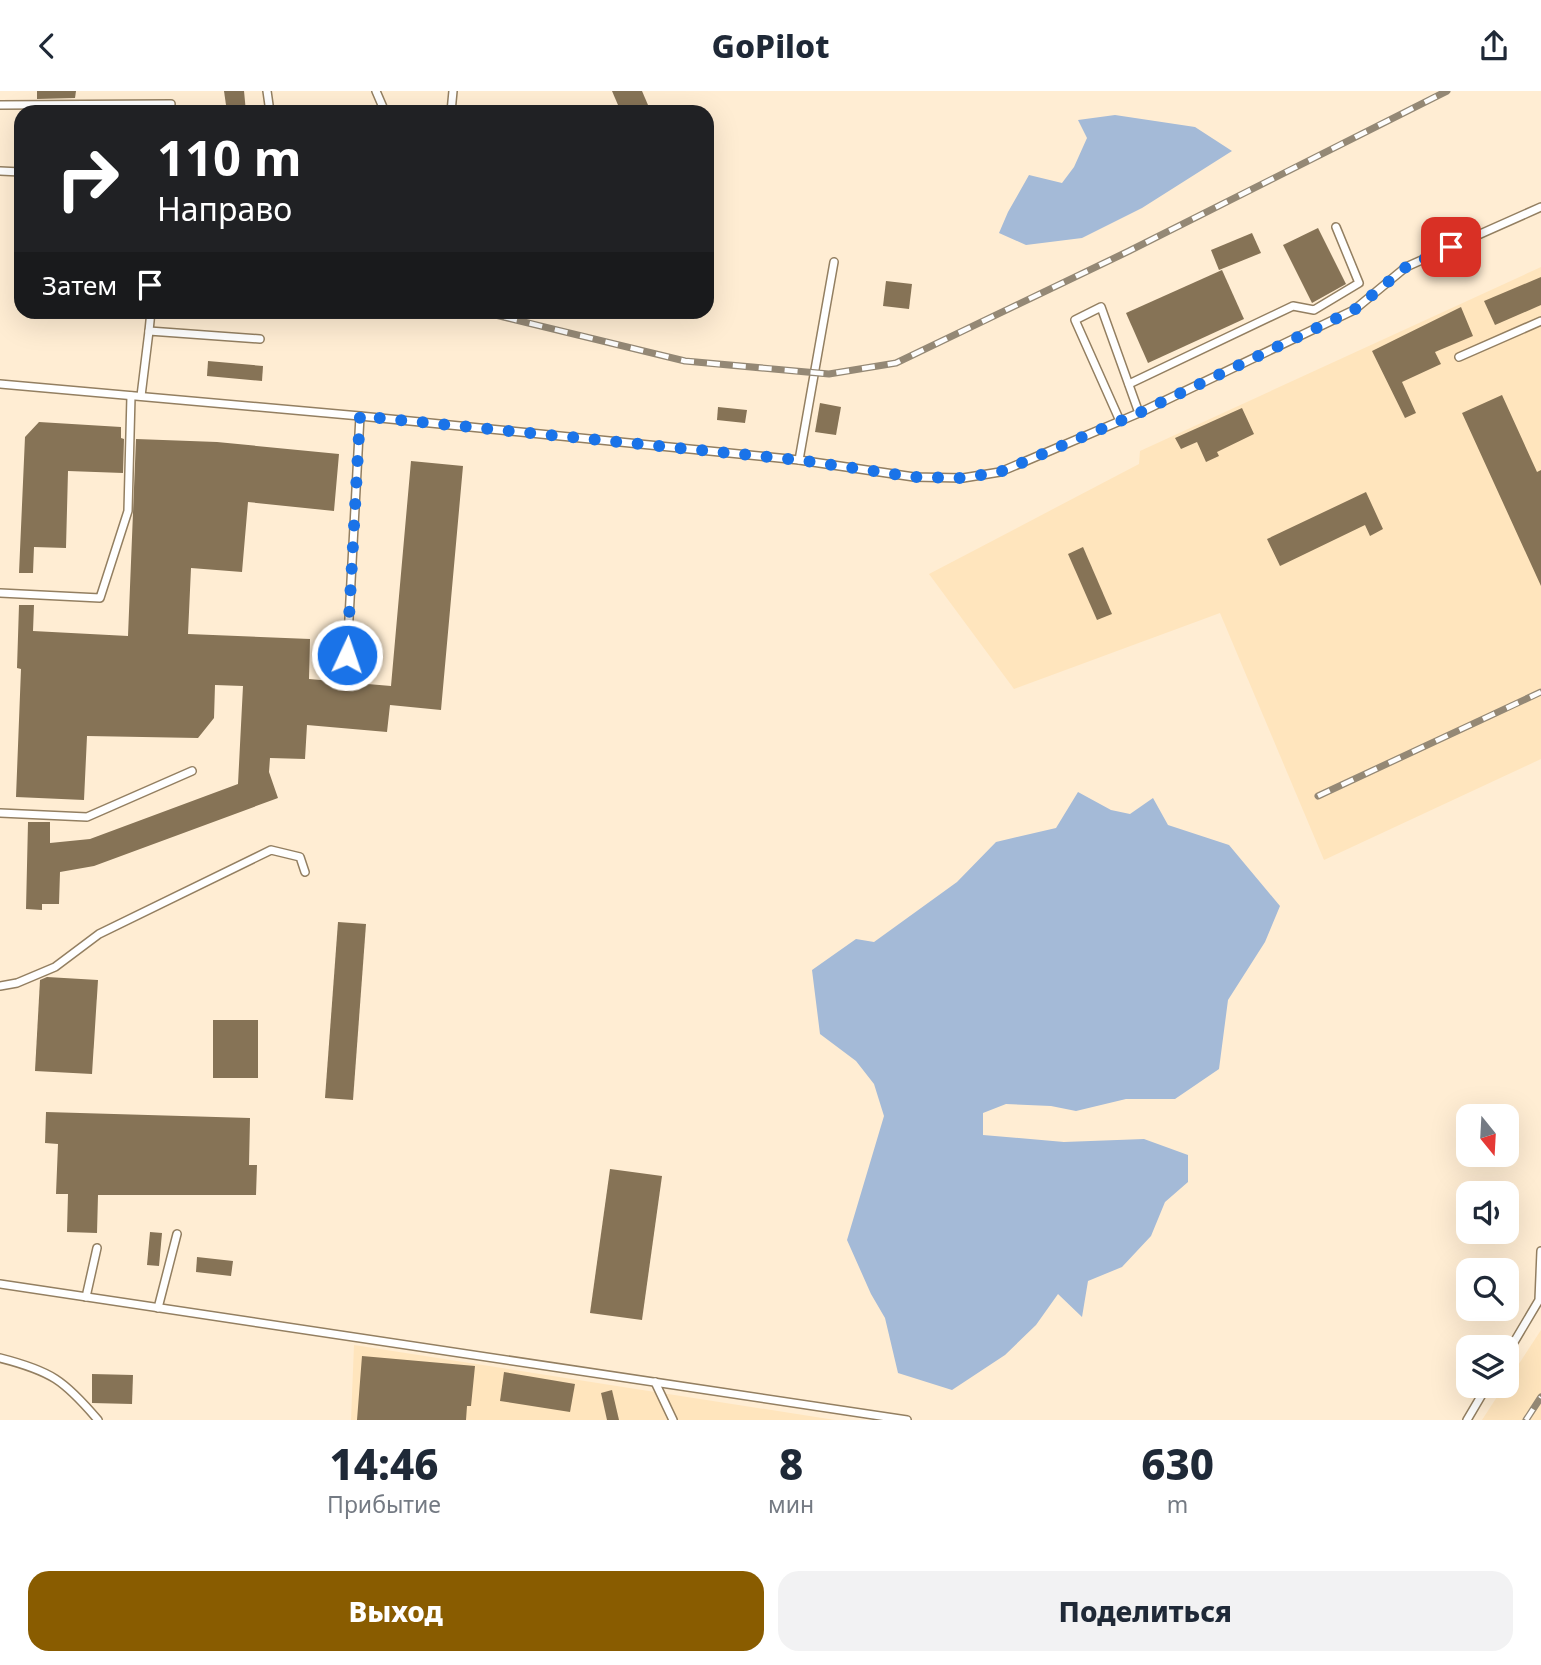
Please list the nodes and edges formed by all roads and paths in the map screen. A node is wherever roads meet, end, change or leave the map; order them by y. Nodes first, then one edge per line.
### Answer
1 (171, 104) dead end
2 (86, 105) edge
3 (1541, 207) edge
4 (1336, 227) dead end
5 (834, 262) dead end
6 (150, 319) edge
7 (1541, 321) edge
8 (149, 331) junction
9 (260, 339) dead end
10 (1459, 357) dead end
11 (0, 384) edge
12 (1129, 384) junction
13 (131, 395) junction
14 (141, 396) junction
15 (1139, 413) junction
16 (360, 416) junction
17 (1120, 421) junction
18 (799, 460) junction
19 (0, 593) edge
20 (347, 655) dead end
21 (192, 771) dead end
22 (0, 813) edge
23 (305, 872) dead end
24 (0, 986) edge
25 (177, 1234) dead end
26 (97, 1248) dead end
27 (1541, 1251) edge
28 (0, 1284) edge
29 (86, 1297) junction
30 (158, 1308) junction
31 (1518, 1335) edge
32 (0, 1358) edge
33 (655, 1382) junction
34 (1481, 1398) edge
35 (98, 1420) edge
36 (673, 1420) edge
37 (907, 1420) edge
38 (1467, 1420) edge

1 - 2 lane
3 - 15 lane
4 - 12 lane
5 - 18 lane
6 - 8 lane
7 - 10 lane
8 - 9 lane
8 - 14 lane
11 - 13 lane
12 - 15 lane
12 - 17 lane
13 - 14 lane
13 - 19 lane
14 - 16 lane
15 - 17 lane
16 - 18 lane
16 - 20 lane
17 - 18 lane
21 - 22 lane
23 - 24 lane
25 - 30 lane
26 - 29 lane
27 - 31 lane
28 - 29 lane
29 - 30 lane
30 - 33 lane
32 - 35 lane
33 - 36 lane
33 - 37 lane
34 - 38 lane

